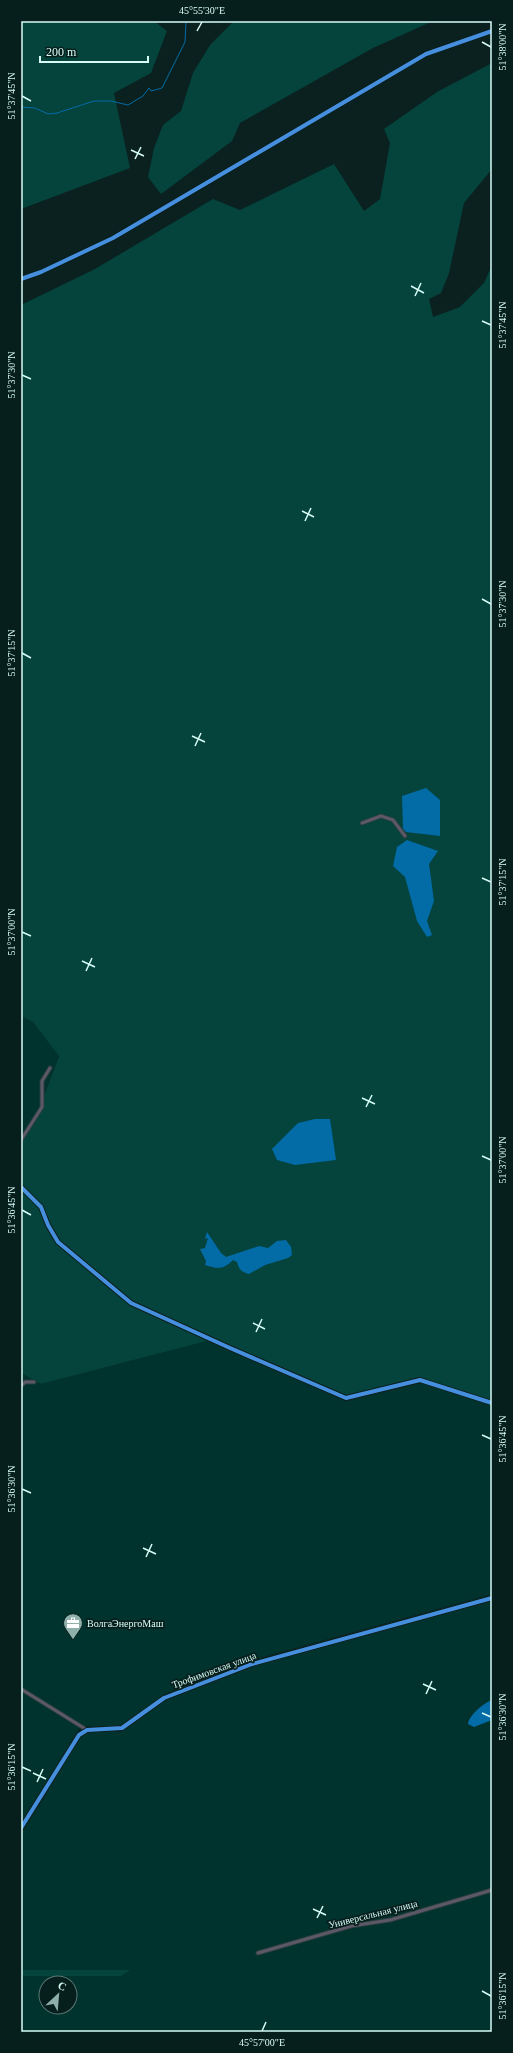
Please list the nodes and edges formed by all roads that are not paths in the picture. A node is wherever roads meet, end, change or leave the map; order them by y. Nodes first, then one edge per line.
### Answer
1 (492, 31) edge
2 (21, 279) edge
3 (362, 822) dead end
4 (405, 836) dead end
5 (50, 1068) dead end
6 (21, 1140) edge
7 (21, 1187) edge
8 (34, 1382) dead end
9 (21, 1386) edge
10 (492, 1403) edge
11 (492, 1598) edge
12 (21, 1689) edge
13 (87, 1730) junction
14 (21, 1828) edge
15 (492, 1890) edge
16 (258, 1953) dead end

1 - 2 street
3 - 4 street
5 - 6 street
7 - 10 street
8 - 9 street
11 - 13 street, Трофимовская улица
12 - 13 street
13 - 14 street
15 - 16 street, Универсальная улица

